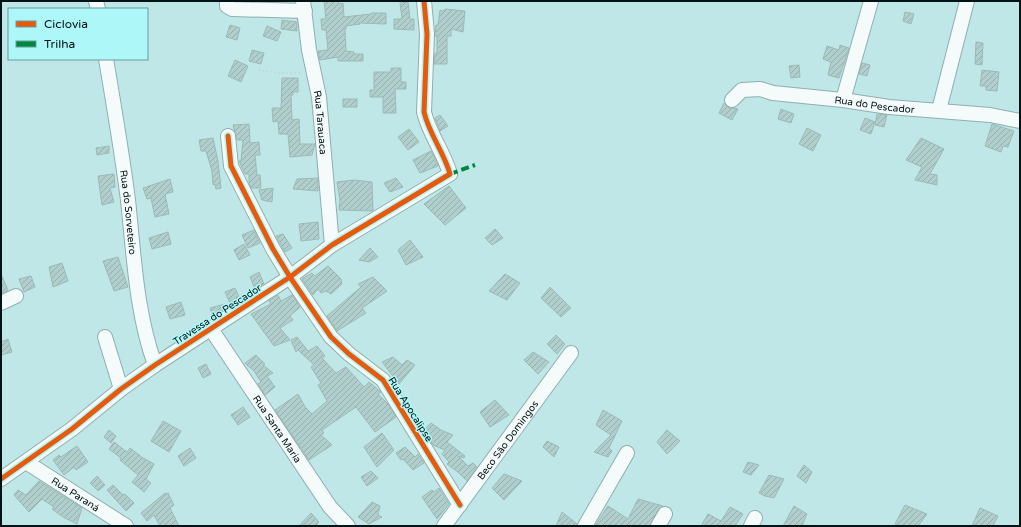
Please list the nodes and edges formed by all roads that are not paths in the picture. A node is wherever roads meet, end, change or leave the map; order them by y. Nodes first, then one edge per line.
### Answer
1 (226, 1) edge
2 (424, 1) edge
3 (871, 1) edge
4 (967, 1) edge
5 (304, 6) edge
6 (106, 60) edge
7 (732, 100) dead end
8 (843, 100) junction
9 (939, 110) junction
10 (1020, 121) edge
11 (228, 136) dead end
12 (332, 245) junction
13 (290, 277) junction
14 (16, 296) dead end
15 (1, 303) edge
16 (211, 329) junction
17 (105, 337) dead end
18 (571, 353) dead end
19 (156, 365) junction
20 (121, 389) junction
21 (627, 453) dead end
22 (26, 462) junction
23 (1, 479) edge
24 (460, 505) junction
25 (126, 526) edge
26 (348, 526) edge
27 (444, 526) edge
28 (585, 526) edge

1 - 5 street
2 - 12 street, Travessa do Pescador
3 - 8 street
4 - 9 street
5 - 12 street, Rua Tarauaca
6 - 19 street, Rua do Sorveteiro
7 - 8 street, Rua do Pescador
8 - 9 street, Rua do Pescador
9 - 10 street, Rua do Pescador
11 - 13 street, Rua Apocalipse
12 - 13 street, Travessa do Pescador
13 - 16 street, Travessa do Pescador
13 - 24 street, Rua Apocalipse
14 - 15 street
16 - 19 street, Travessa do Pescador
16 - 26 street, Rua Santa Maria
17 - 20 street
18 - 24 street, Beco São Domingos
19 - 20 street, Travessa do Pescador
20 - 22 street, Travessa do Pescador
21 - 28 street
22 - 23 street, Travessa do Pescador
22 - 25 street, Rua Paraná
24 - 27 street, Beco São Domingos

